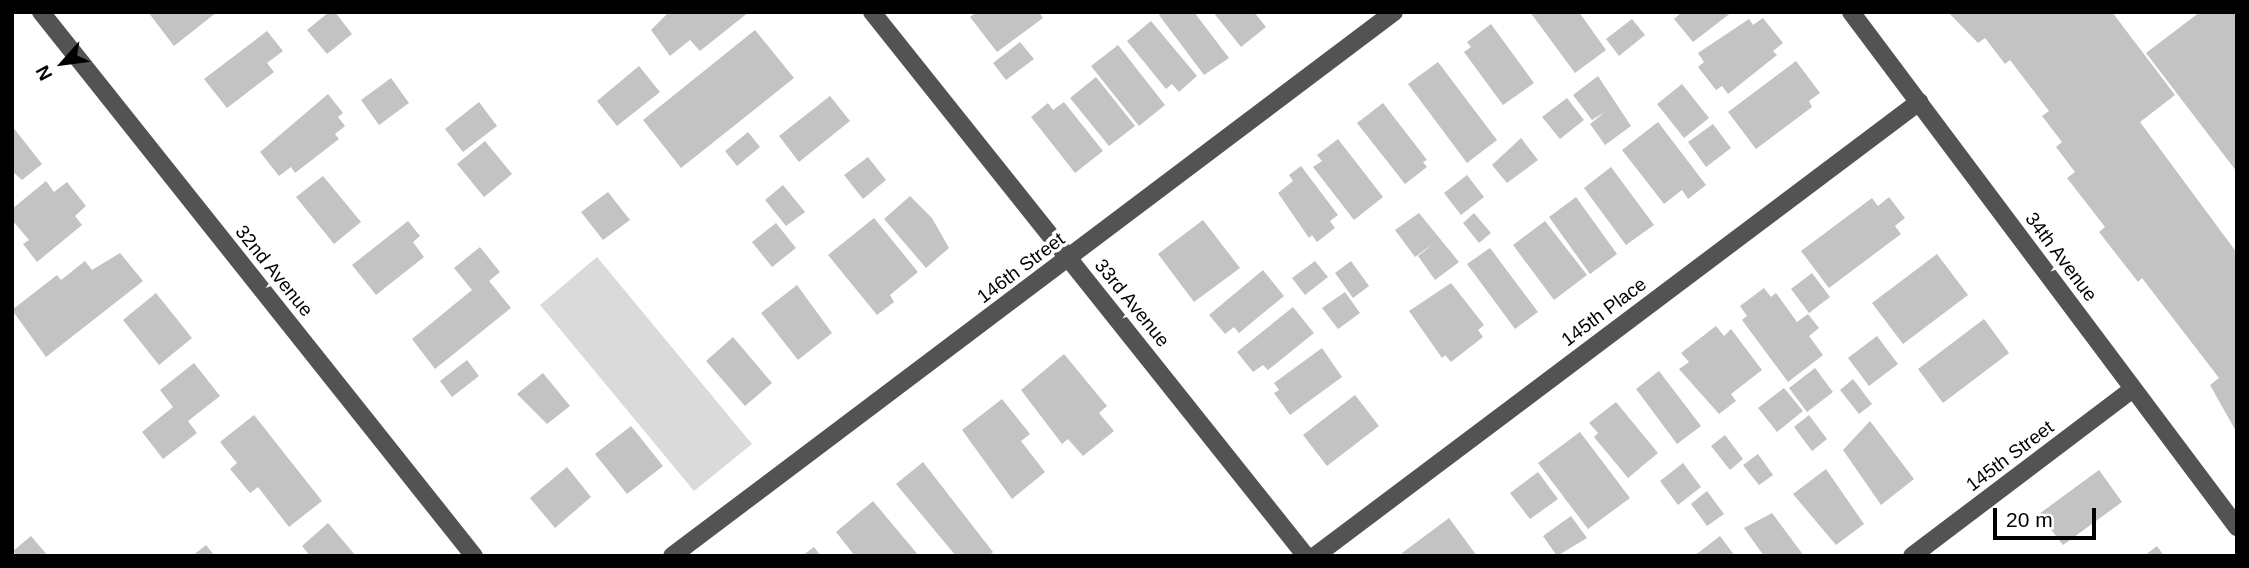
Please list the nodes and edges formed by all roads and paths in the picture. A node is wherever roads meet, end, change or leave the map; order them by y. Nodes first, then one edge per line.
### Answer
1 (41, 12) edge
2 (872, 12) edge
3 (1394, 12) edge
4 (1851, 12) edge
5 (1919, 102) junction
6 (1069, 258) junction
7 (2133, 389) junction
8 (2237, 527) edge
9 (474, 556) edge
10 (672, 556) edge
11 (1306, 556) edge
12 (1315, 556) edge
13 (1912, 556) edge

1 - 9 street, 32nd Avenue
2 - 6 street, 33rd Avenue
3 - 6 street, 146th Street
4 - 5 street, 34th Avenue
5 - 7 street, 34th Avenue
5 - 12 street, 145th Place
6 - 10 street, 146th Street
6 - 11 street, 33rd Avenue
7 - 8 street, 34th Avenue
7 - 13 street, 145th Street

